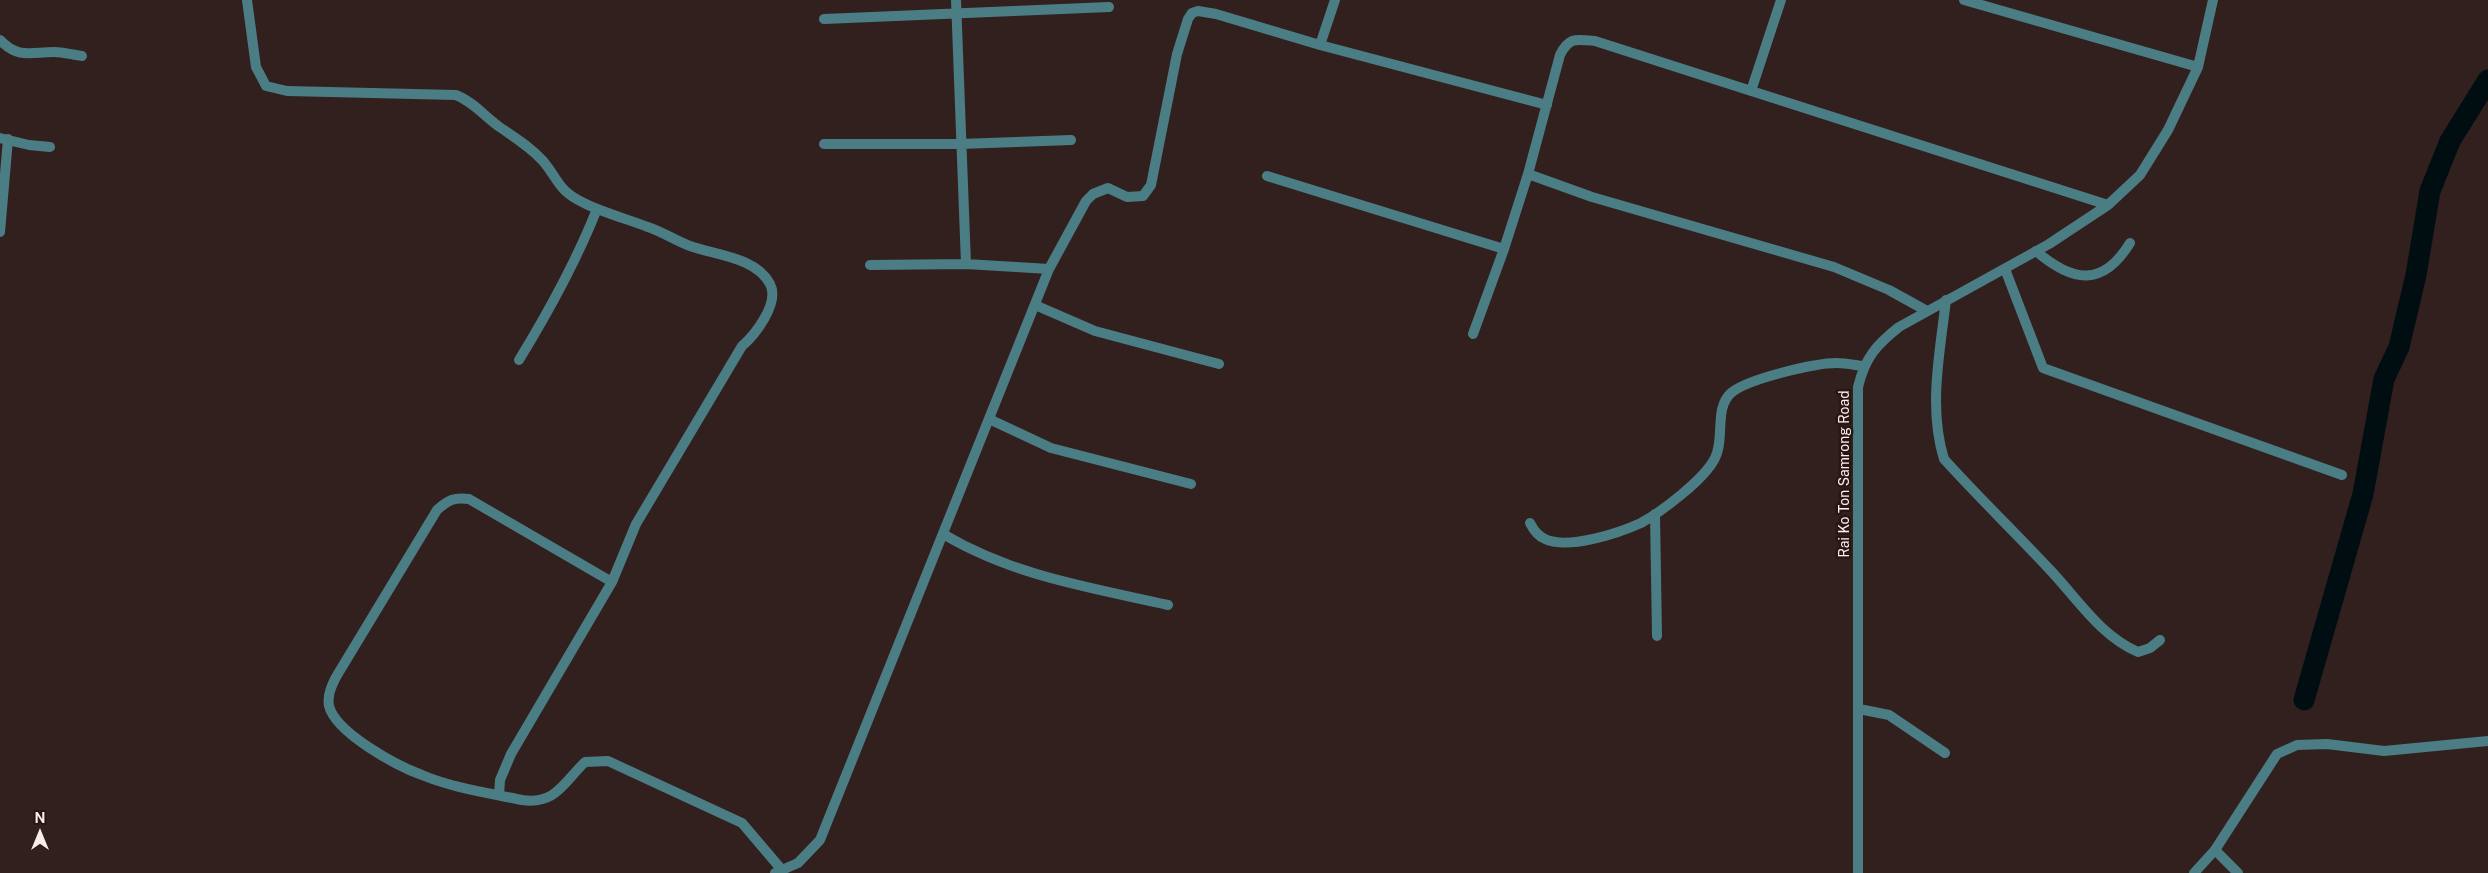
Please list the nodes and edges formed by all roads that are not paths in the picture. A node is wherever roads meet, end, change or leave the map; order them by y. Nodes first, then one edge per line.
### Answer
1 (247, 0) edge
2 (956, 0) edge
3 (1335, 0) edge
4 (1781, 0) edge
5 (1964, 0) edge
6 (2213, 0) edge
7 (1109, 7) dead end
8 (956, 14) junction
9 (824, 19) dead end
10 (0, 40) edge
11 (1320, 45) junction
12 (82, 56) dead end
13 (2198, 67) junction
14 (1751, 91) junction
15 (1547, 105) junction
16 (4, 138) edge
17 (1071, 140) dead end
18 (824, 144) dead end
19 (961, 144) junction
20 (50, 147) dead end
21 (1528, 174) junction
22 (1267, 176) dead end
23 (2108, 205) junction
24 (597, 209) junction
25 (0, 232) edge
26 (2130, 242) dead end
27 (1504, 249) junction
28 (2036, 251) junction
29 (966, 264) junction
30 (870, 265) dead end
31 (1049, 269) junction
32 (2005, 269) junction
33 (1946, 300) junction
34 (1035, 304) junction
35 (1927, 311) junction
36 (1473, 334) dead end
37 (519, 360) dead end
38 (1219, 364) dead end
39 (1863, 366) junction
40 (989, 419) junction
41 (2342, 475) dead end
42 (1191, 484) dead end
43 (1655, 514) junction
44 (1530, 523) dead end
45 (943, 534) junction
46 (612, 582) junction
47 (1168, 605) dead end
48 (1657, 636) dead end
49 (2160, 640) dead end
50 (1859, 709) junction
51 (2488, 741) edge
52 (1945, 753) dead end
53 (499, 795) junction
54 (2215, 850) junction
55 (779, 872) edge
56 (1858, 873) edge
57 (2194, 873) edge
58 (2238, 873) edge

1 - 24 street
2 - 8 street
3 - 11 street
4 - 14 street
5 - 13 street
6 - 13 street, Rai Ko Ton Samrong Road
7 - 8 street
8 - 9 street
8 - 19 street
10 - 12 street
11 - 15 street
11 - 31 street
13 - 23 street, Rai Ko Ton Samrong Road
14 - 15 street
14 - 23 street
15 - 21 street
16 - 20 street
16 - 25 street
17 - 19 street
18 - 19 street
19 - 29 street
21 - 27 street
21 - 35 street
22 - 27 street
23 - 28 street, Rai Ko Ton Samrong Road
24 - 37 street
24 - 46 street
26 - 28 street
27 - 36 street
28 - 32 street, Rai Ko Ton Samrong Road
29 - 30 street
29 - 31 street
31 - 34 street
32 - 33 street, Rai Ko Ton Samrong Road
32 - 41 street
33 - 35 street, Rai Ko Ton Samrong Road
33 - 49 street
34 - 38 street
34 - 40 street
35 - 39 street, Rai Ko Ton Samrong Road
39 - 43 street
39 - 50 street, Rai Ko Ton Samrong Road
40 - 42 street
40 - 45 street
43 - 44 street
43 - 48 street
45 - 47 street
45 - 55 street
46 - 53 street
46 - 53 street
50 - 52 street
50 - 56 street, Rai Ko Ton Samrong Road
51 - 54 street
53 - 55 street
54 - 57 street
54 - 58 street

